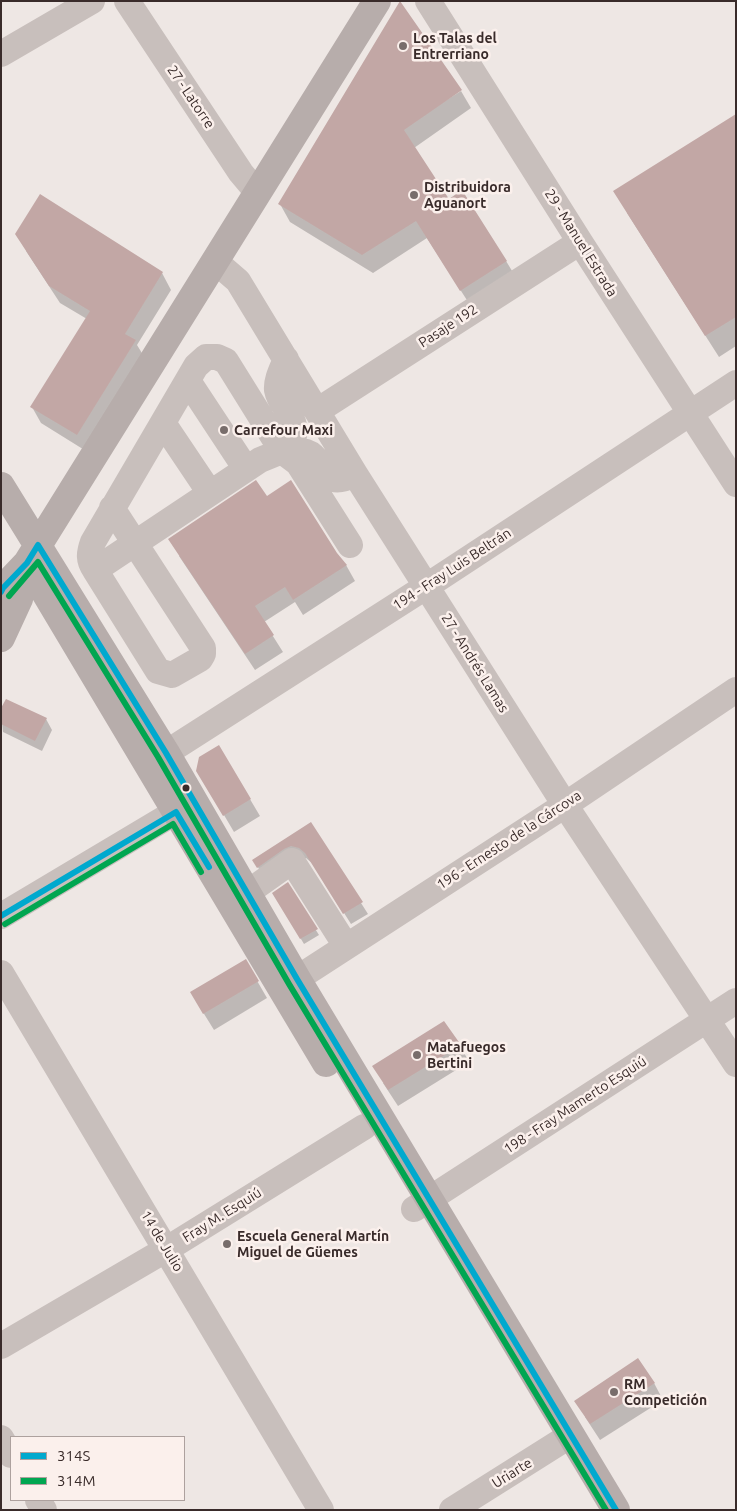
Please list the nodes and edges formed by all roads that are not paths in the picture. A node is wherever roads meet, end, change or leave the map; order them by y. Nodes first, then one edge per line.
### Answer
1 (92, 1) edge
2 (127, 1) edge
3 (377, 1) edge
4 (428, 1) edge
5 (1, 54) edge
6 (257, 192) junction
7 (580, 242) junction
8 (216, 262) junction
9 (286, 359) junction
10 (188, 381) junction
11 (736, 383) edge
12 (317, 411) junction
13 (690, 414) junction
14 (163, 423) junction
15 (286, 450) junction
16 (246, 470) junction
17 (355, 474) junction
18 (736, 484) edge
19 (1, 486) edge
20 (210, 493) junction
21 (112, 508) junction
22 (1, 522) edge
23 (136, 543) junction
24 (350, 545) dead end
25 (32, 554) junction
26 (94, 570) junction
27 (427, 586) junction
28 (1, 593) edge
29 (134, 635) junction
30 (1, 638) edge
31 (105, 653) junction
32 (736, 690) edge
33 (166, 753) junction
34 (564, 804) junction
35 (185, 806) junction
36 (247, 893) junction
37 (1, 916) edge
38 (346, 946) junction
39 (1, 973) edge
40 (289, 984) junction
41 (736, 1001) edge
42 (707, 1020) junction
43 (736, 1064) edge
44 (364, 1126) junction
45 (422, 1204) junction
46 (167, 1249) junction
47 (1, 1346) edge
48 (1, 1438) edge
49 (563, 1440) junction
50 (10, 1453) edge
51 (321, 1510) edge
52 (452, 1510) edge
53 (594, 1510) edge
54 (616, 1510) edge

1 - 5 street
2 - 6 street, 27 - Latorre
3 - 6 main road
4 - 7 street, 29 - Manuel Estrada
6 - 8 main road
7 - 12 street, Pasaje 192
7 - 13 street, 29 - Manuel Estrada
8 - 9 street, 27 - Andrés Lamas
8 - 25 main road
9 - 12 street, 27 - Andrés Lamas
9 - 15 street
10 - 14 street
10 - 15 street
10 - 16 street
11 - 13 street, 194 - Fray Luis Beltrán
12 - 17 street, 27 - Andrés Lamas
13 - 18 street, 29 - Manuel Estrada
13 - 27 street, 194 - Fray Luis Beltrán
14 - 20 street
14 - 21 street
15 - 16 street
15 - 17 street
15 - 24 street
16 - 20 street
17 - 27 street, 27 - Andrés Lamas
19 - 25 main road
20 - 23 street
21 - 23 street
21 - 26 street
22 - 25 main road
23 - 26 street
23 - 29 street
25 - 28 main road
25 - 30 main road
25 - 31 main road
25 - 35 main road
26 - 29 street
27 - 33 street, 194 - Fray Luis Beltrán
27 - 34 street, 27 - Andrés Lamas
29 - 31 street
31 - 33 main road
32 - 34 street, 196 - Ernesto de la Cárcova
33 - 35 main road
34 - 38 street, 196 - Ernesto de la Cárcova
34 - 42 street, 27 - Andrés Lamas
35 - 36 main road
35 - 37 street
35 - 40 main road
36 - 38 street
36 - 40 main road
38 - 40 street, 196 - Ernesto de la Cárcova
39 - 46 street, 14 de Julio
40 - 44 main road
40 - 45 main road
41 - 42 street, 198 - Fray Mamerto Esquiú
42 - 43 street, 27 - Andrés Lamas
42 - 45 street, 198 - Fray Mamerto Esquiú
44 - 45 main road
44 - 46 street, Fray M. Esquiú
45 - 49 main road
46 - 47 street, Fray M. Esquiú
46 - 51 street, 14 de Julio
48 - 50 street
49 - 52 street, Uriarte
49 - 53 main road
49 - 54 main road

